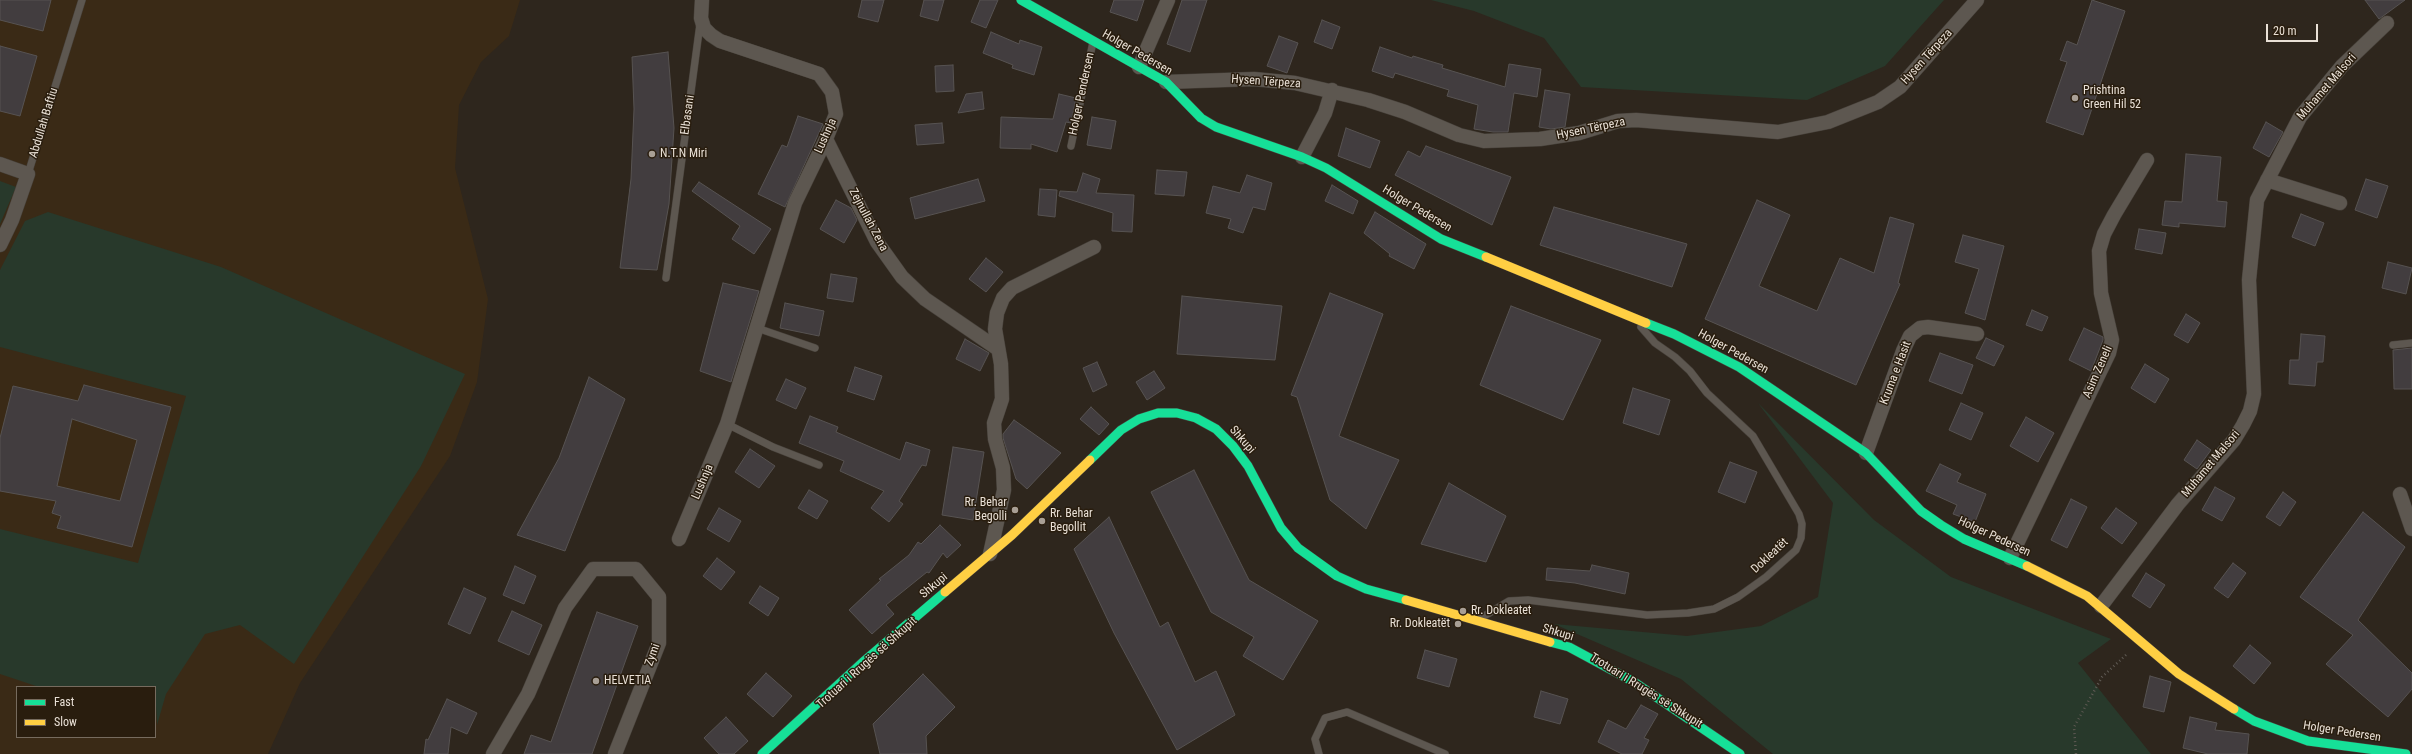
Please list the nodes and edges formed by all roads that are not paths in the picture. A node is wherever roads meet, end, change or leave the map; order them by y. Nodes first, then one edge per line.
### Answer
1 (82, 0) edge
2 (702, 0) edge
3 (1021, 0) edge
4 (1168, 0) edge
5 (1978, 0) edge
6 (701, 18) junction
7 (2387, 23) dead end
8 (1094, 42) junction
9 (1139, 66) junction
10 (1166, 82) junction
11 (1332, 90) junction
12 (826, 139) junction
13 (1071, 146) dead end
14 (1302, 157) junction
15 (2147, 160) dead end
16 (0, 164) edge
17 (28, 174) junction
18 (2267, 180) junction
19 (2340, 203) dead end
20 (0, 245) edge
21 (1094, 247) dead end
22 (666, 278) dead end
23 (1630, 316) junction
24 (757, 328) junction
25 (1978, 334) dead end
26 (2412, 343) edge
27 (2393, 345) dead end
28 (815, 348) dead end
29 (998, 349) junction
30 (727, 424) junction
31 (1866, 453) junction
32 (819, 465) dead end
33 (2400, 494) dead end
34 (2412, 529) edge
35 (679, 539) dead end
36 (990, 554) junction
37 (2010, 558) junction
38 (2101, 606) junction
39 (1476, 622) junction
40 (493, 754) edge
41 (615, 754) edge
42 (762, 754) edge
43 (1319, 754) edge
44 (1446, 754) edge
45 (1740, 754) edge
46 (2406, 754) edge

1 - 17 lane, Abdullah Baftiu
2 - 6 street, Elbasani
3 - 8 street, Holger Pedersen
4 - 9 street
5 - 11 street, Hysen Tërpeza
6 - 12 street, Lushnja
6 - 22 lane, Elbasani
7 - 18 street, Muhamet Malsori
8 - 9 street, Holger Pedersen
8 - 13 lane, Holger Pendersen
9 - 10 street, Holger Pedersen
10 - 11 street, Hysen Tërpeza
10 - 14 street, Holger Pedersen
11 - 14 street
12 - 24 street, Lushnja
12 - 29 street, Zejnullah Zena
14 - 23 street, Holger Pedersen
15 - 37 street, Asim Zeneli
16 - 17 street
17 - 20 street, Abdullah Baftiu
18 - 19 street
18 - 38 street, Muhamet Malsori
21 - 29 street
23 - 31 street, Holger Pedersen
23 - 39 lane, Dokleatët
24 - 28 lane
24 - 30 street, Lushnja
25 - 31 street, Kruma e Hasit
26 - 27 lane
29 - 36 street
30 - 32 lane
30 - 35 street, Lushnja
31 - 37 street, Holger Pedersen
33 - 34 street
36 - 39 street, Shkupi
36 - 42 street, Shkupi
37 - 38 street, Holger Pedersen
38 - 46 street, Holger Pedersen
39 - 45 street, Shkupi
40 - 41 street, Zymi
43 - 44 lane

